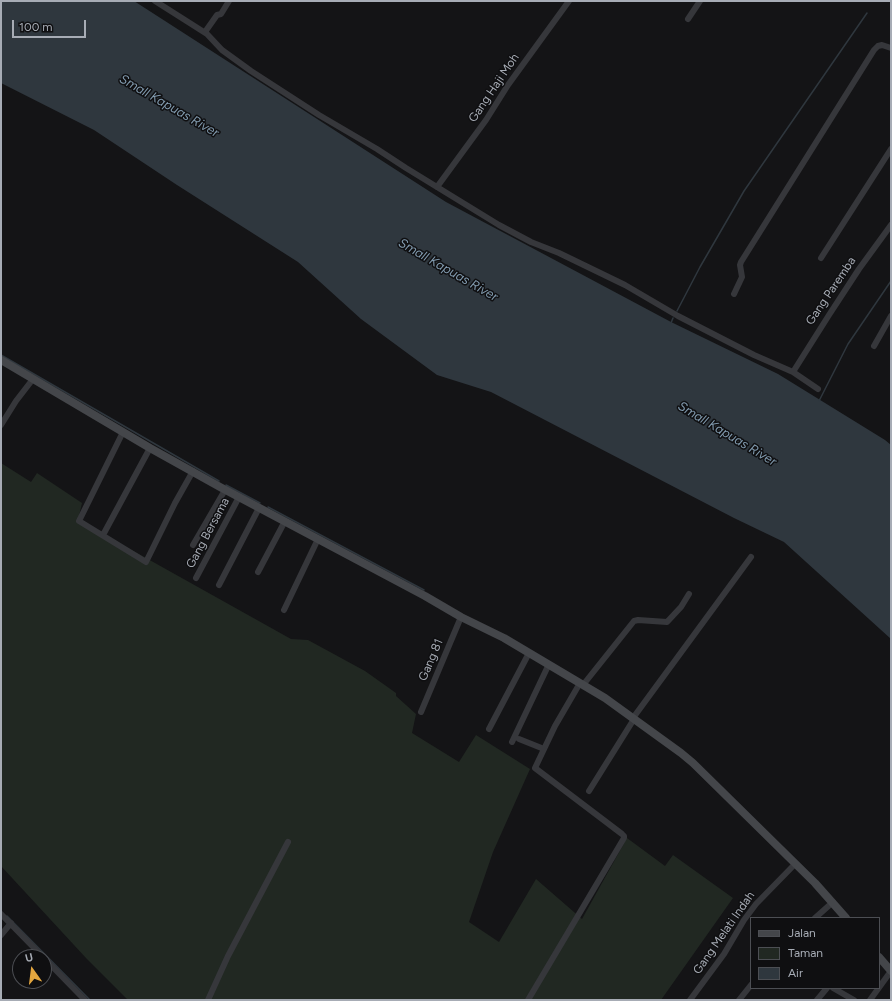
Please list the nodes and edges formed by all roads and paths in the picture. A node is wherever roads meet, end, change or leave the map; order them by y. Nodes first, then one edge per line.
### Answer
1 (155, 1) edge
2 (569, 1) edge
3 (700, 1) edge
4 (227, 3) edge
5 (688, 19) dead end
6 (205, 32) junction
7 (891, 48) edge
8 (891, 149) edge
9 (437, 187) junction
10 (891, 225) edge
11 (821, 258) dead end
12 (734, 294) dead end
13 (891, 316) edge
14 (874, 346) dead end
15 (1, 360) edge
16 (793, 372) junction
17 (33, 379) junction
18 (818, 388) dead end
19 (1, 425) edge
20 (124, 432) junction
21 (150, 448) junction
22 (193, 471) junction
23 (224, 490) junction
24 (239, 497) junction
25 (259, 508) junction
26 (285, 521) junction
27 (103, 535) junction
28 (318, 539) junction
29 (193, 544) dead end
30 (751, 556) dead end
31 (258, 572) dead end
32 (196, 578) dead end
33 (219, 585) dead end
34 (689, 594) dead end
35 (284, 610) dead end
36 (461, 617) junction
37 (529, 653) junction
38 (549, 664) junction
39 (581, 684) junction
40 (421, 712) dead end
41 (633, 718) junction
42 (489, 729) dead end
43 (519, 739) dead end
44 (512, 742) dead end
45 (544, 749) junction
46 (589, 791) dead end
47 (288, 842) dead end
48 (795, 864) junction
49 (833, 902) junction
50 (1, 914) edge
51 (816, 917) edge
52 (845, 917) edge
53 (11, 923) junction
54 (1, 935) edge
55 (880, 957) edge
56 (891, 971) edge
57 (750, 986) edge
58 (880, 986) edge
59 (826, 989) edge
60 (835, 989) edge
61 (878, 989) edge
62 (83, 1000) edge
63 (208, 1000) edge
64 (528, 1000) edge
65 (690, 1000) edge
66 (739, 1000) edge
67 (817, 1000) edge
68 (854, 1000) edge
69 (870, 1000) edge

1 - 6 street
2 - 9 street, Gang Haji Moh
3 - 5 street
4 - 6 street
6 - 9 street
7 - 12 street
8 - 11 street
9 - 16 street
10 - 16 street, Gang Paremba
13 - 14 street
15 - 17 main road
16 - 18 street
17 - 19 street
17 - 20 main road
20 - 21 main road
20 - 27 street
21 - 22 main road
21 - 27 street
22 - 23 main road
22 - 27 street
23 - 24 main road
23 - 29 street
24 - 25 main road
24 - 32 street, Gang Bersama
25 - 26 main road
25 - 33 street
26 - 28 main road
26 - 31 street
28 - 35 street
28 - 36 main road
30 - 41 street
34 - 39 street
36 - 37 main road
36 - 40 street, Gang 81
37 - 38 main road
37 - 42 street
38 - 39 main road
38 - 44 street
39 - 41 main road
39 - 45 street
41 - 46 street
41 - 48 main road
43 - 45 street
45 - 64 street
47 - 63 street
48 - 49 main road
48 - 65 street, Gang Melati Indah
49 - 51 street
49 - 52 main road
50 - 53 street
53 - 54 street
53 - 62 street
55 - 56 main road
56 - 58 street
57 - 66 street
59 - 67 street
60 - 68 street
61 - 69 street

